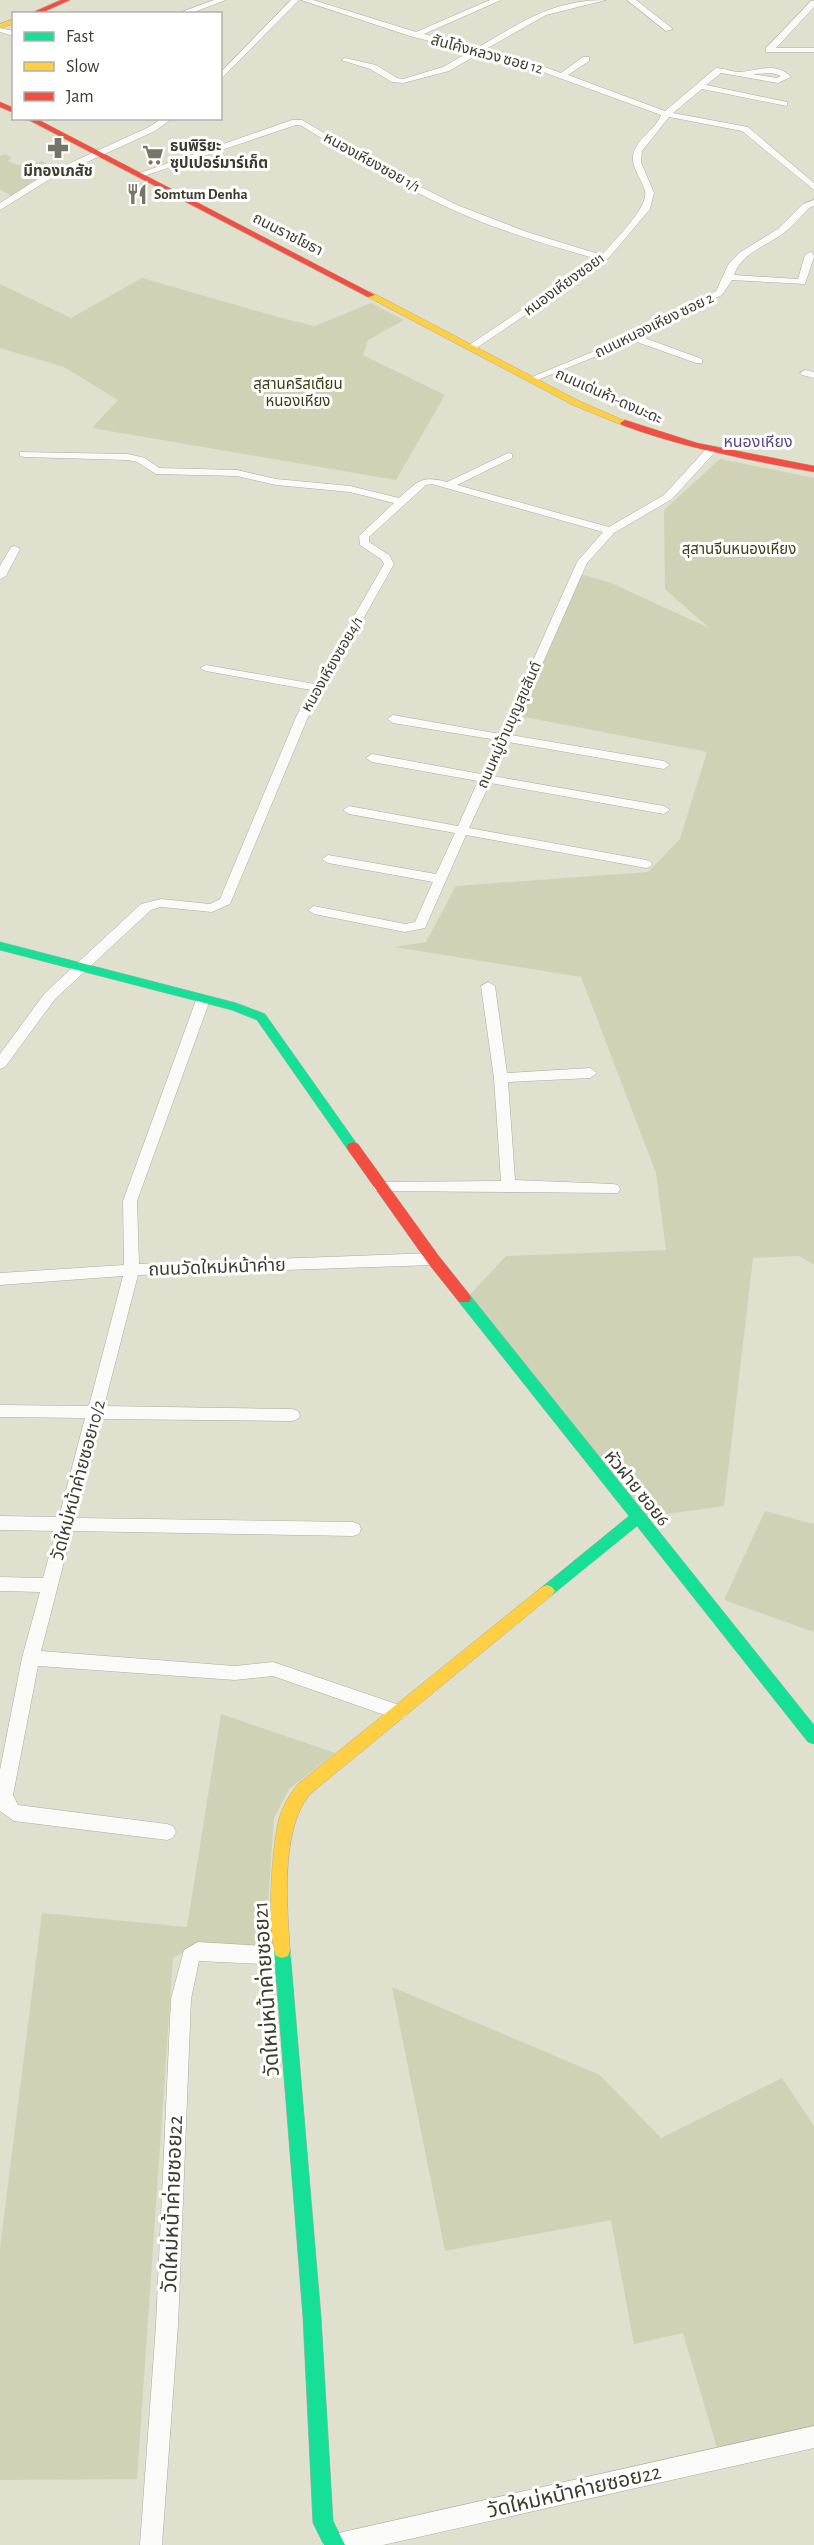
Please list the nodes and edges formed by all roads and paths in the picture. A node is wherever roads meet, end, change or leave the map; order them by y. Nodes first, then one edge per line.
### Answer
1 (67, 0) edge
2 (222, 0) edge
3 (295, 0) edge
4 (305, 0) edge
5 (497, 0) edge
6 (602, 0) edge
7 (631, 0) edge
8 (814, 3) edge
9 (37, 12) edge
10 (186, 12) edge
11 (669, 29) dead end
12 (416, 35) junction
13 (814, 50) edge
14 (476, 51) junction
15 (586, 59) dead end
16 (345, 60) dead end
17 (741, 74) dead end
18 (563, 75) junction
19 (222, 76) edge
20 (701, 86) junction
21 (784, 104) dead end
22 (666, 114) junction
23 (32, 120) edge
24 (164, 120) edge
25 (95, 154) junction
26 (138, 175) junction
27 (814, 187) edge
28 (814, 203) edge
29 (0, 207) edge
30 (810, 255) dead end
31 (604, 258) junction
32 (729, 278) junction
33 (634, 339) junction
34 (472, 347) junction
35 (699, 361) dead end
36 (501, 363) joint
37 (532, 379) junction
38 (711, 450) junction
39 (24, 454) dead end
40 (508, 456) dead end
41 (814, 469) edge
42 (447, 486) junction
43 (401, 502) junction
44 (610, 531) junction
45 (15, 549) dead end
46 (0, 576) edge
47 (206, 668) dead end
48 (318, 688) junction
49 (393, 719) dead end
50 (504, 737) junction
51 (372, 758) dead end
52 (664, 765) dead end
53 (485, 778) junction
54 (349, 810) dead end
55 (664, 810) dead end
56 (462, 830) junction
57 (328, 859) dead end
58 (646, 864) dead end
59 (440, 879) junction
60 (314, 910) dead end
61 (0, 946) edge
62 (83, 966) junction
63 (488, 986) dead end
64 (202, 1000) junction
65 (0, 1064) edge
66 (590, 1073) dead end
67 (501, 1078) junction
68 (508, 1185) junction
69 (380, 1187) junction
70 (613, 1189) dead end
71 (433, 1259) junction
72 (132, 1270) junction
73 (0, 1279) edge
74 (0, 1411) edge
75 (96, 1412) junction
76 (292, 1415) dead end
77 (637, 1518) junction
78 (0, 1523) edge
79 (65, 1523) junction
80 (353, 1529) dead end
81 (0, 1584) edge
82 (50, 1585) junction
83 (31, 1658) junction
84 (399, 1712) junction
85 (814, 1737) edge
86 (167, 1832) dead end
87 (282, 1956) junction
88 (814, 2437) edge
89 (151, 2545) edge
90 (334, 2545) edge

1 - 9 street
2 - 10 street
3 - 19 street
4 - 12 street, สันโค้งหลวง ซอย 12
5 - 12 street
6 - 14 street
7 - 11 street
8 - 13 street
12 - 14 street, สันโค้งหลวง ซอย 12
14 - 16 street
14 - 18 street, สันโค้งหลวง ซอย 12
15 - 18 street
17 - 20 street
18 - 22 street, สันโค้งหลวง ซอย 12
20 - 21 street
20 - 22 street
22 - 27 street
22 - 31 street, หนองเหียงซอย1
23 - 25 street, ถนนราชโยธา
24 - 25 street
25 - 26 street, ถนนราชโยธา
25 - 29 street
26 - 31 street, หนองเหียงซอย 1/1
26 - 34 street, ถนนราชโยธา
28 - 32 street, ถนนหนองเหียง ซอย 2
30 - 32 street
31 - 34 street, หนองเหียงซอย1
32 - 33 street, ถนนหนองเหียง ซอย 2
33 - 35 street
33 - 37 street, ถนนหนองเหียง ซอย 2
34 - 36 street, ถนนราชโยธา
36 - 37 street, ถนนเด่นห้า-ดงมะดะ
37 - 38 street, ถนนเด่นห้า-ดงมะดะ
38 - 41 street, ถนนเด่นห้า-ดงมะดะ
38 - 44 street, ถนนหมู่บ้านบุญสุขสันต์
39 - 43 street
40 - 42 street
42 - 43 street, หนองเหียงซอย4/1
42 - 44 street, หนองเหียงซอย4/1
43 - 48 street, หนองเหียงซอย4/1
44 - 50 street, ถนนหมู่บ้านบุญสุขสันต์
45 - 46 street
47 - 48 street
48 - 62 street, หนองเหียงซอย4/1
49 - 50 street
50 - 52 street
50 - 53 street, ถนนหมู่บ้านบุญสุขสันต์
51 - 53 street
53 - 55 street
53 - 56 street, ถนนหมู่บ้านบุญสุขสันต์
54 - 56 street
56 - 58 street
56 - 59 street, ถนนหมู่บ้านบุญสุขสันต์
57 - 59 street
59 - 60 street, ถนนหมู่บ้านบุญสุขสันต์
61 - 62 street, หัวฝาย ซอย6
62 - 64 street, หัวฝาย ซอย6
62 - 65 street, หนองเหียงซอย4/1
63 - 67 street
64 - 69 street, หัวฝาย ซอย6
64 - 72 street, วัดใหม่หน้าค่ายซอย10/2
66 - 67 street
67 - 68 street
68 - 69 street
68 - 70 street
69 - 71 street, หัวฝาย ซอย6
71 - 72 street, ถนนวัดใหม่หน้าค่าย
71 - 77 street, หัวฝาย ซอย6
72 - 73 street, ถนนวัดใหม่หน้าค่าย
72 - 75 street, วัดใหม่หน้าค่ายซอย10/2
74 - 75 street
75 - 76 street
75 - 79 street, วัดใหม่หน้าค่ายซอย10/2
77 - 84 street, วัดใหม่หน้าค่ายซอย21
77 - 85 street, หัวฝาย ซอย6
78 - 79 street
79 - 80 street
79 - 82 street, วัดใหม่หน้าค่ายซอย10/2
81 - 82 street
82 - 83 street, วัดใหม่หน้าค่ายซอย10/2
83 - 84 street
83 - 86 street, วัดใหม่หน้าค่ายซอย10/2
84 - 87 street, วัดใหม่หน้าค่ายซอย21
87 - 89 street, วัดใหม่หน้าค่ายซอย22
87 - 90 street, วัดใหม่หน้าค่ายซอย21
88 - 90 street, วัดใหม่หน้าค่ายซอย22

